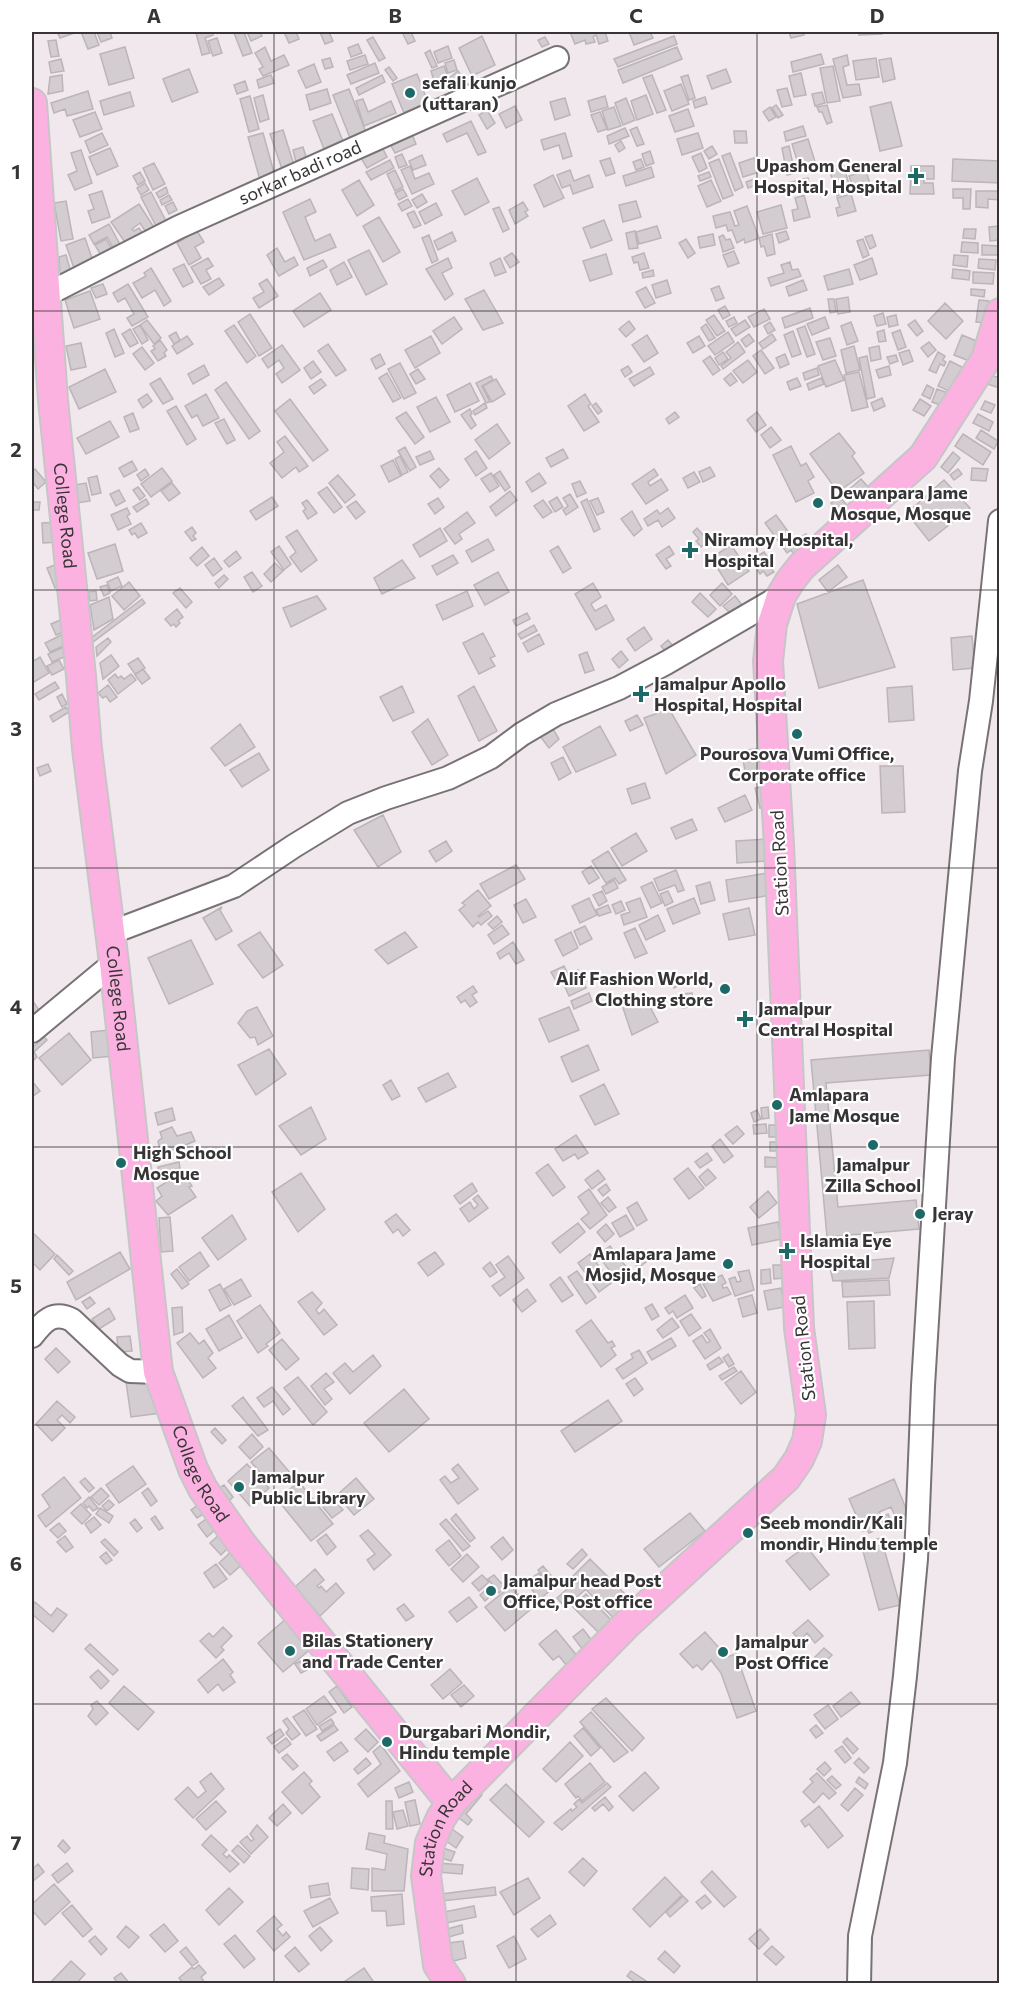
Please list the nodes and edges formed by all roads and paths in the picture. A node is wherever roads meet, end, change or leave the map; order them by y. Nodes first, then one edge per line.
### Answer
1 (557, 57) dead end
2 (32, 103) edge
3 (46, 295) junction
4 (999, 313) edge
5 (999, 521) edge
6 (781, 596) junction
7 (110, 933) junction
8 (114, 963) junction
9 (32, 1031) edge
10 (32, 1336) edge
11 (158, 1372) junction
12 (451, 1803) junction
13 (452, 1983) edge
14 (859, 1983) edge

1 - 3 street, sorkar badi road
2 - 3 main road, College Road
3 - 7 main road, College Road
4 - 6 main road, Station Road
5 - 14 street
6 - 7 street
6 - 12 main road, Station Road
7 - 8 main road, College Road
8 - 9 street
8 - 11 main road, College Road
10 - 11 street
11 - 12 main road, College Road
12 - 13 main road, Station Road

